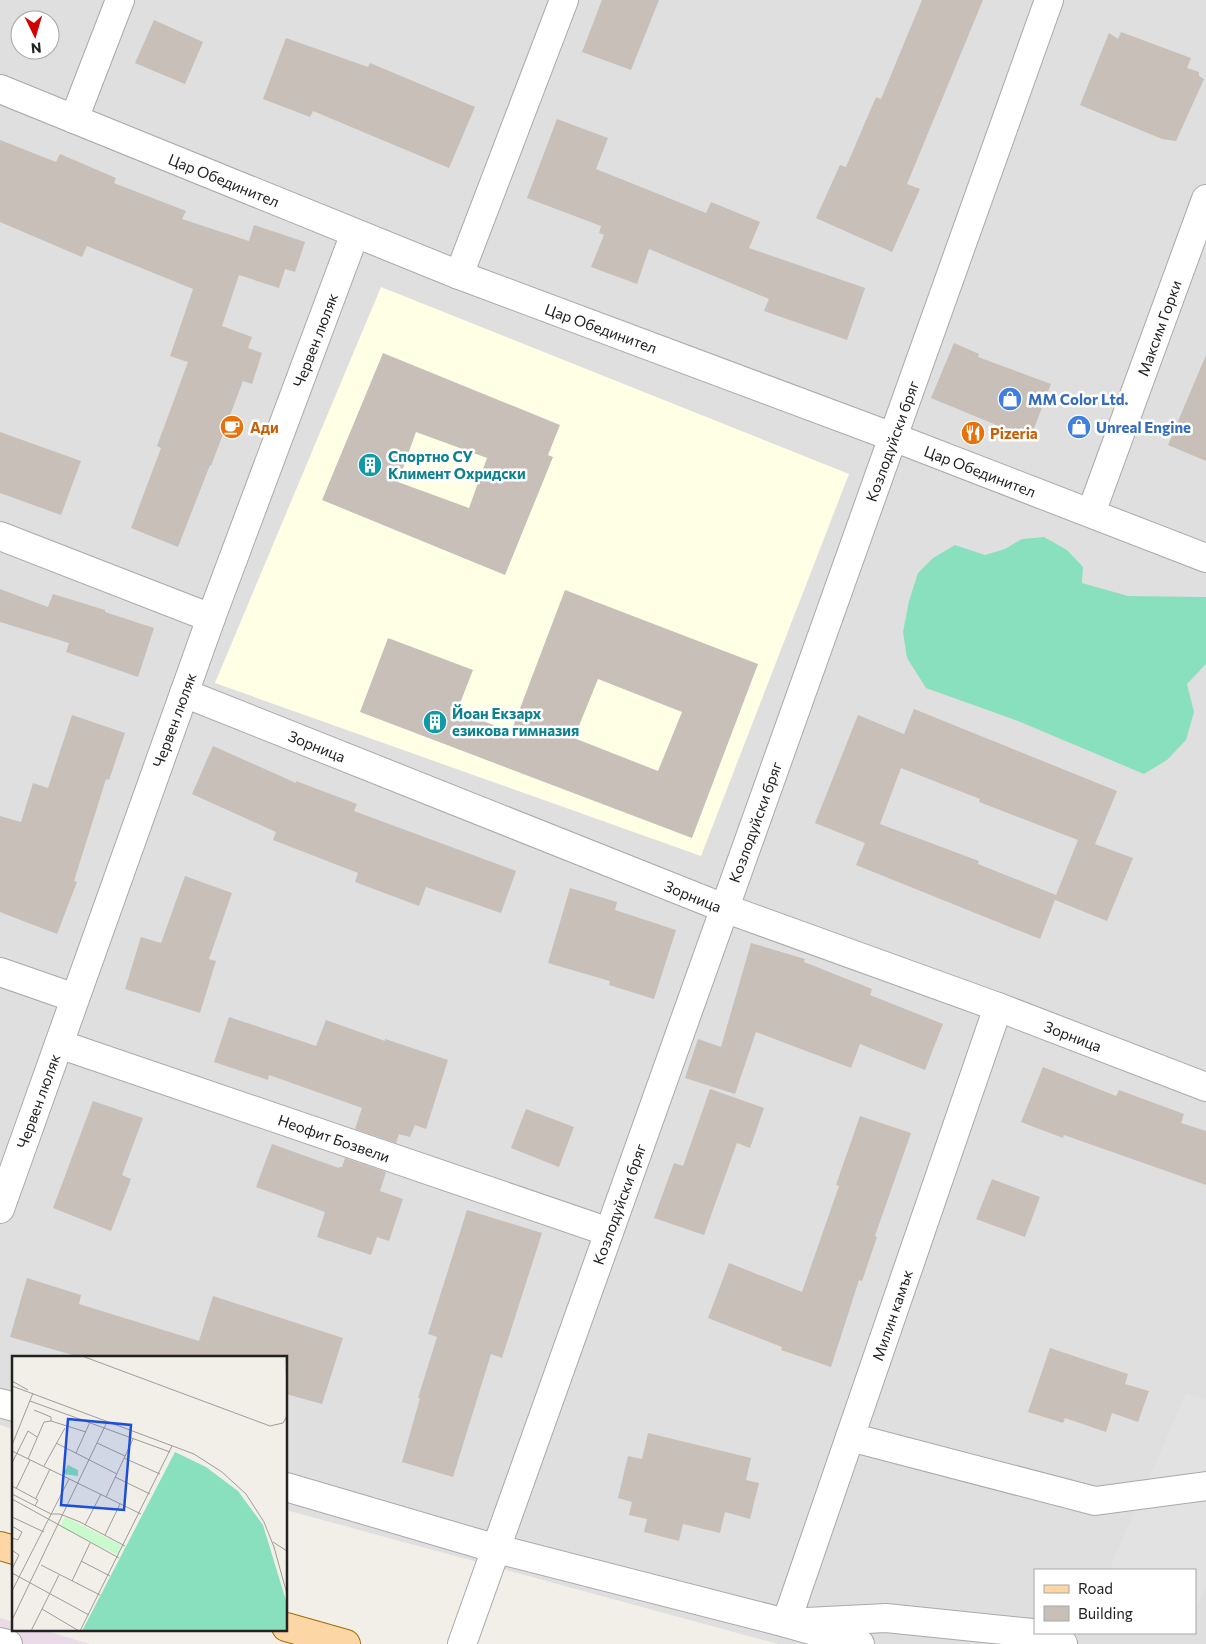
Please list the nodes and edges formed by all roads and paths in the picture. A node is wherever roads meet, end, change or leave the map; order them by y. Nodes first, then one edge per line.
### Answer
1 (120, 0) edge
2 (564, 0) edge
3 (1049, 0) edge
4 (0, 89) edge
5 (74, 118) junction
6 (1206, 199) edge
7 (355, 233) junction
8 (459, 275) junction
9 (893, 437) junction
10 (1091, 513) junction
11 (0, 536) edge
12 (1206, 558) edge
13 (211, 618) junction
14 (184, 693) junction
15 (724, 908) junction
16 (0, 972) edge
17 (75, 998) junction
18 (998, 1007) junction
19 (58, 1044) junction
20 (1206, 1087) edge
21 (0, 1209) edge
22 (609, 1232) junction
23 (850, 1437) junction
24 (1206, 1486) edge
25 (288, 1488) edge
26 (497, 1549) junction
27 (786, 1623) junction
28 (288, 1628) edge
29 (1034, 1633) edge
30 (1042, 1634) edge
31 (0, 1642) edge
32 (8, 1644) edge
33 (346, 1644) edge
34 (462, 1644) edge
35 (860, 1644) edge
36 (1063, 1644) edge

1 - 5 street
2 - 8 street
3 - 9 street, Козлодуйски бряг
4 - 5 street, Цар Обединител
5 - 7 street, Цар Обединител
6 - 10 street, Максим Горки
7 - 8 street, Цар Обединител
7 - 13 street, Червен люляк
8 - 9 street, Цар Обединител
9 - 10 street, Цар Обединител
9 - 15 street, Козлодуйски бряг
10 - 12 street, Цар Обединител
11 - 13 street
13 - 14 street, Червен люляк
14 - 15 street, Зорница
14 - 17 street, Червен люляк
15 - 18 street, Зорница
15 - 22 street, Козлодуйски бряг
16 - 17 street
17 - 19 street, Червен люляк
18 - 20 street, Зорница
18 - 23 street, Милин камък
19 - 21 street, Червен люляк
19 - 22 street, Неофит Бозвели
22 - 26 street, Козлодуйски бряг
23 - 24 street
23 - 27 street, Милин камък
25 - 26 street
26 - 27 street
26 - 34 street, Козлодуйски бряг
27 - 29 street
27 - 35 street
28 - 33 main road
30 - 36 street
31 - 32 street

